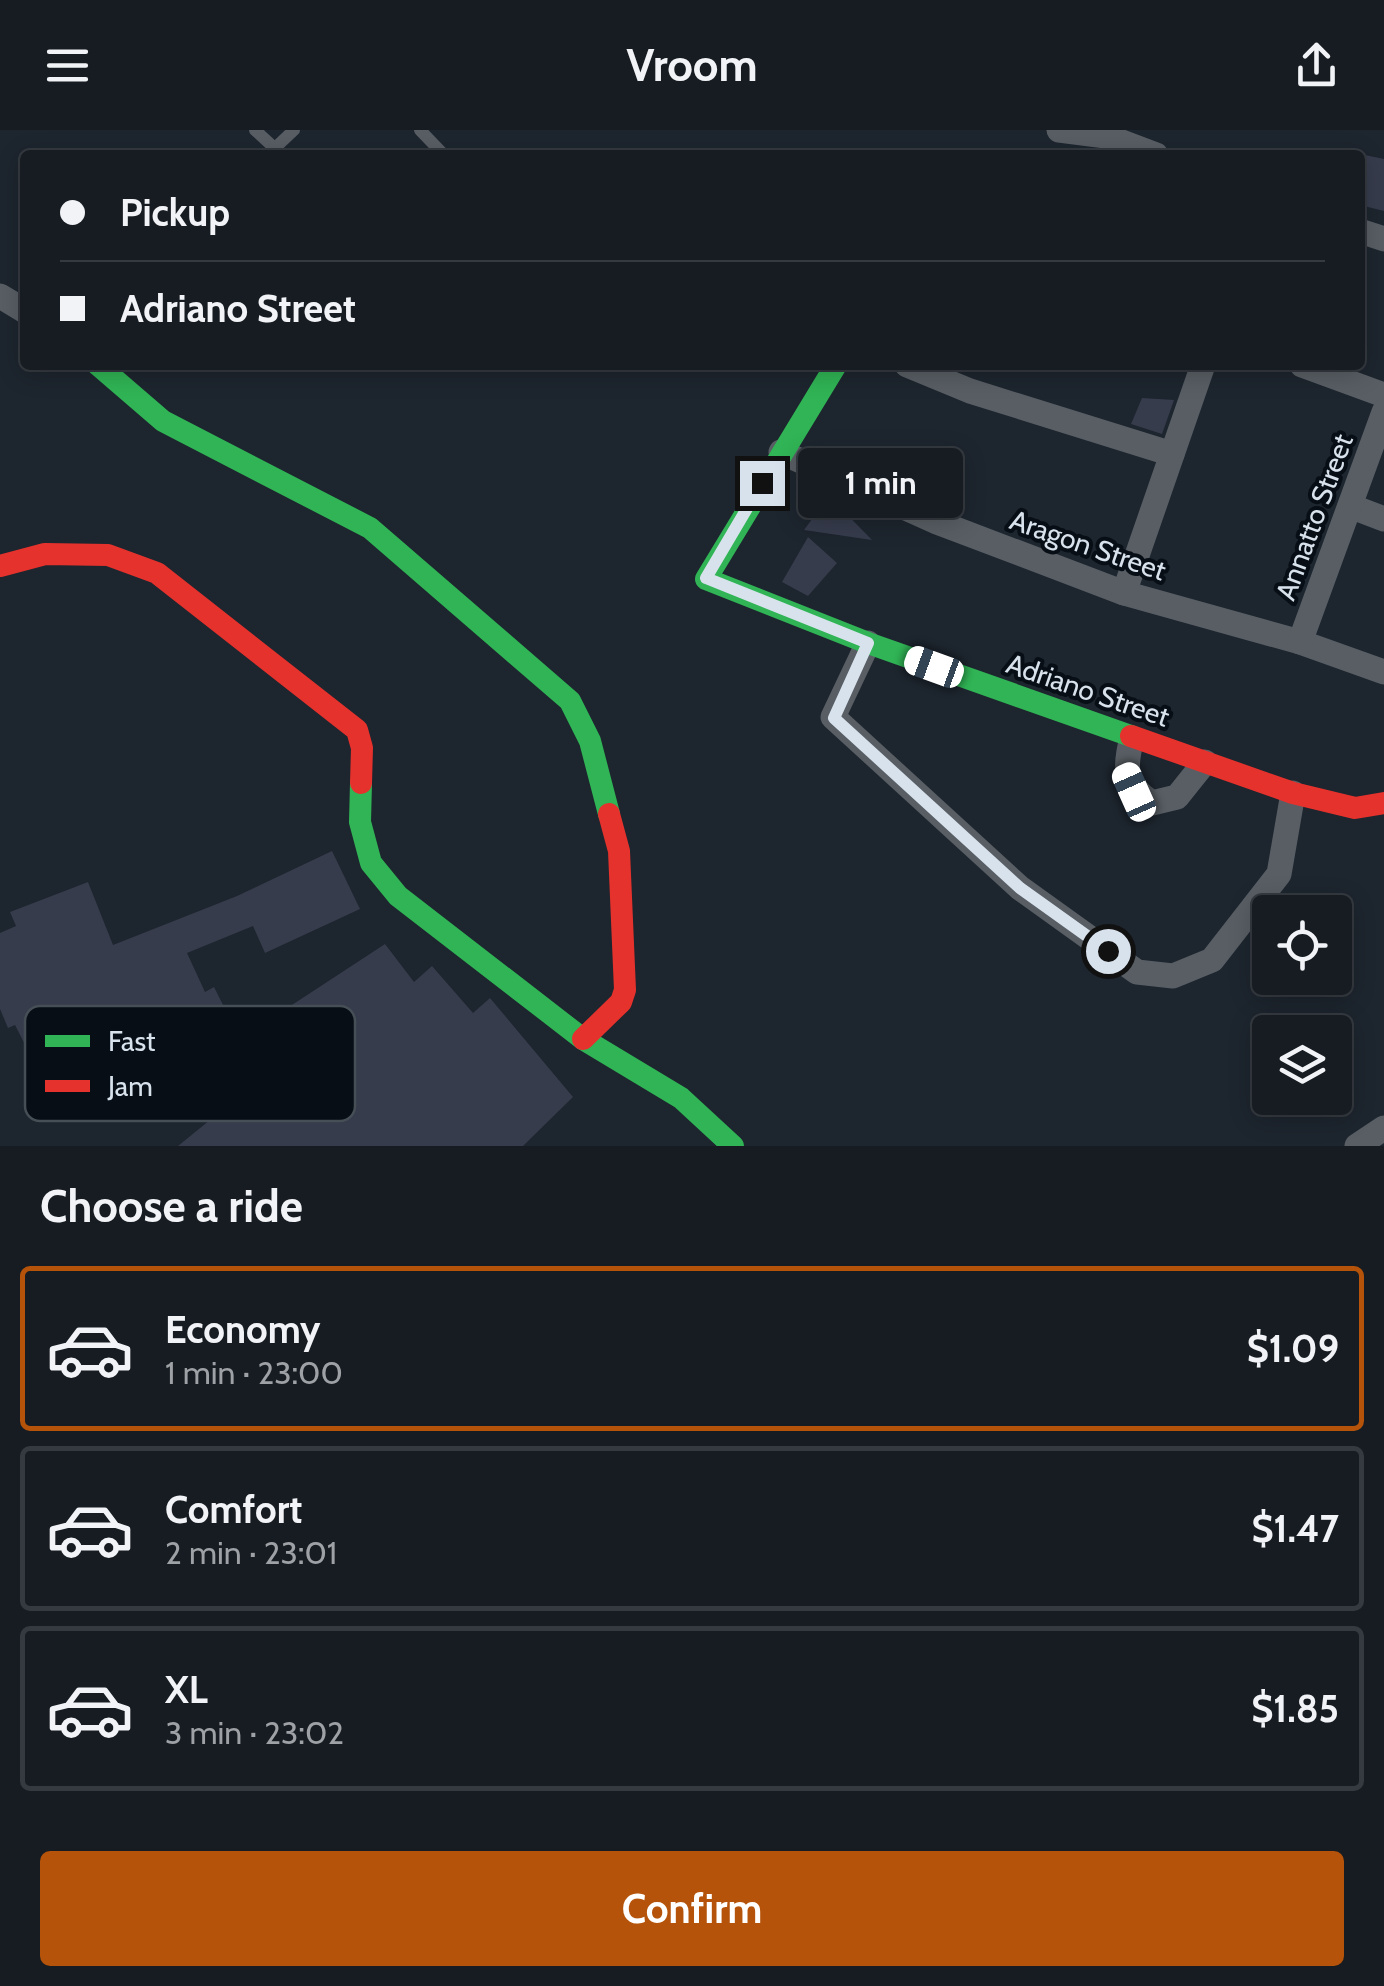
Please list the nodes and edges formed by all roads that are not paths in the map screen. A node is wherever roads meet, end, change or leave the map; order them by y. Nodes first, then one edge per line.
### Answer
1 (255, 130) edge
2 (420, 130) edge
3 (1059, 130) edge
4 (277, 150) edge
5 (439, 150) edge
6 (1143, 150) edge
7 (104, 370) edge
8 (833, 370) edge
9 (919, 370) edge
10 (1201, 370) edge
11 (1316, 370) edge
12 (1384, 395) edge
13 (1384, 412) edge
14 (781, 452) junction
15 (1172, 454) junction
16 (1350, 506) junction
17 (1384, 520) edge
18 (0, 566) edge
19 (1124, 593) junction
20 (1300, 642) junction
21 (868, 643) junction
22 (1384, 672) edge
23 (1132, 738) junction
24 (1205, 762) junction
25 (1293, 793) junction
26 (1384, 803) edge
27 (583, 1040) junction
28 (1384, 1128) edge
29 (733, 1146) edge
30 (1358, 1146) edge

1 - 4 lane
2 - 5 lane
3 - 6 street
7 - 27 street
8 - 14 street, Adriano Street
9 - 15 street
10 - 15 street
11 - 12 street
13 - 16 street, Annatto Street
14 - 19 street, Aragon Street
14 - 21 street, Adriano Street
15 - 19 street
16 - 17 street
16 - 20 street, Annatto Street
18 - 27 street
19 - 20 street, Aragon Street
20 - 22 street, Aragon Street
21 - 23 street, Adriano Street
21 - 25 street
23 - 24 street, Adriano Street
23 - 24 street
24 - 25 street, Adriano Street
25 - 26 street, Adriano Street
27 - 29 street
28 - 30 street

